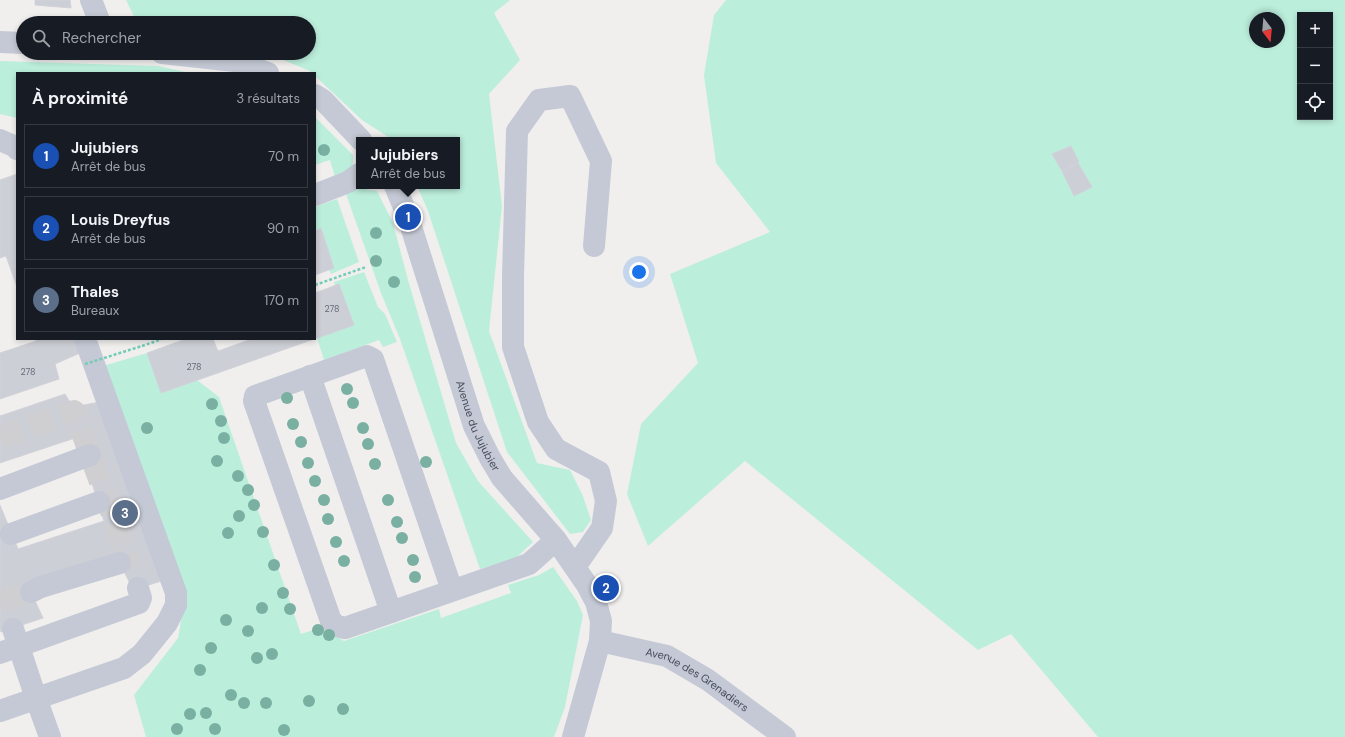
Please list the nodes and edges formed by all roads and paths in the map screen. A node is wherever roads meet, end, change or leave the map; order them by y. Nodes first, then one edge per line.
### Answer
1 (91, 0) edge
2 (97, 16) edge
3 (0, 42) edge
4 (16, 43) edge
5 (235, 60) edge
6 (265, 72) edge
7 (316, 96) edge
8 (358, 137) edge
9 (0, 140) edge
10 (16, 148) edge
11 (356, 176) edge
12 (397, 189) edge
13 (316, 195) edge
14 (594, 246) dead end
15 (366, 267) dead end
16 (316, 285) edge
17 (85, 340) edge
18 (159, 340) edge
19 (85, 364) dead end
20 (310, 376) junction
21 (90, 455) dead end
22 (0, 488) edge
23 (99, 502) dead end
24 (11, 534) dead end
25 (556, 540) junction
26 (120, 563) dead end
27 (575, 567) junction
28 (138, 588) dead end
29 (452, 590) junction
30 (31, 592) tunnel mouth
31 (391, 612) junction
32 (600, 641) junction
33 (10, 643) edge
34 (36, 698) junction
35 (0, 711) edge
36 (50, 737) edge
37 (573, 737) edge
38 (785, 737) edge

1 - 2 street
3 - 4 street
5 - 6 street
7 - 8 street
9 - 10 street
11 - 13 street
12 - 25 street, Avenue du Jujubier
14 - 27 street
15 - 16 path
17 - 34 street
18 - 19 path, bridge
20 - 29 street
20 - 31 street
20 - 31 street
21 - 22 street
23 - 24 street
25 - 27 street, Avenue du Jujubier
25 - 29 street
26 - 30 street
27 - 32 street, Avenue du Jujubier
28 - 33 street
29 - 31 street
32 - 37 street, Avenue du Jujubier
32 - 38 street, Avenue des Grenadiers
33 - 34 street
34 - 35 street
34 - 36 street

